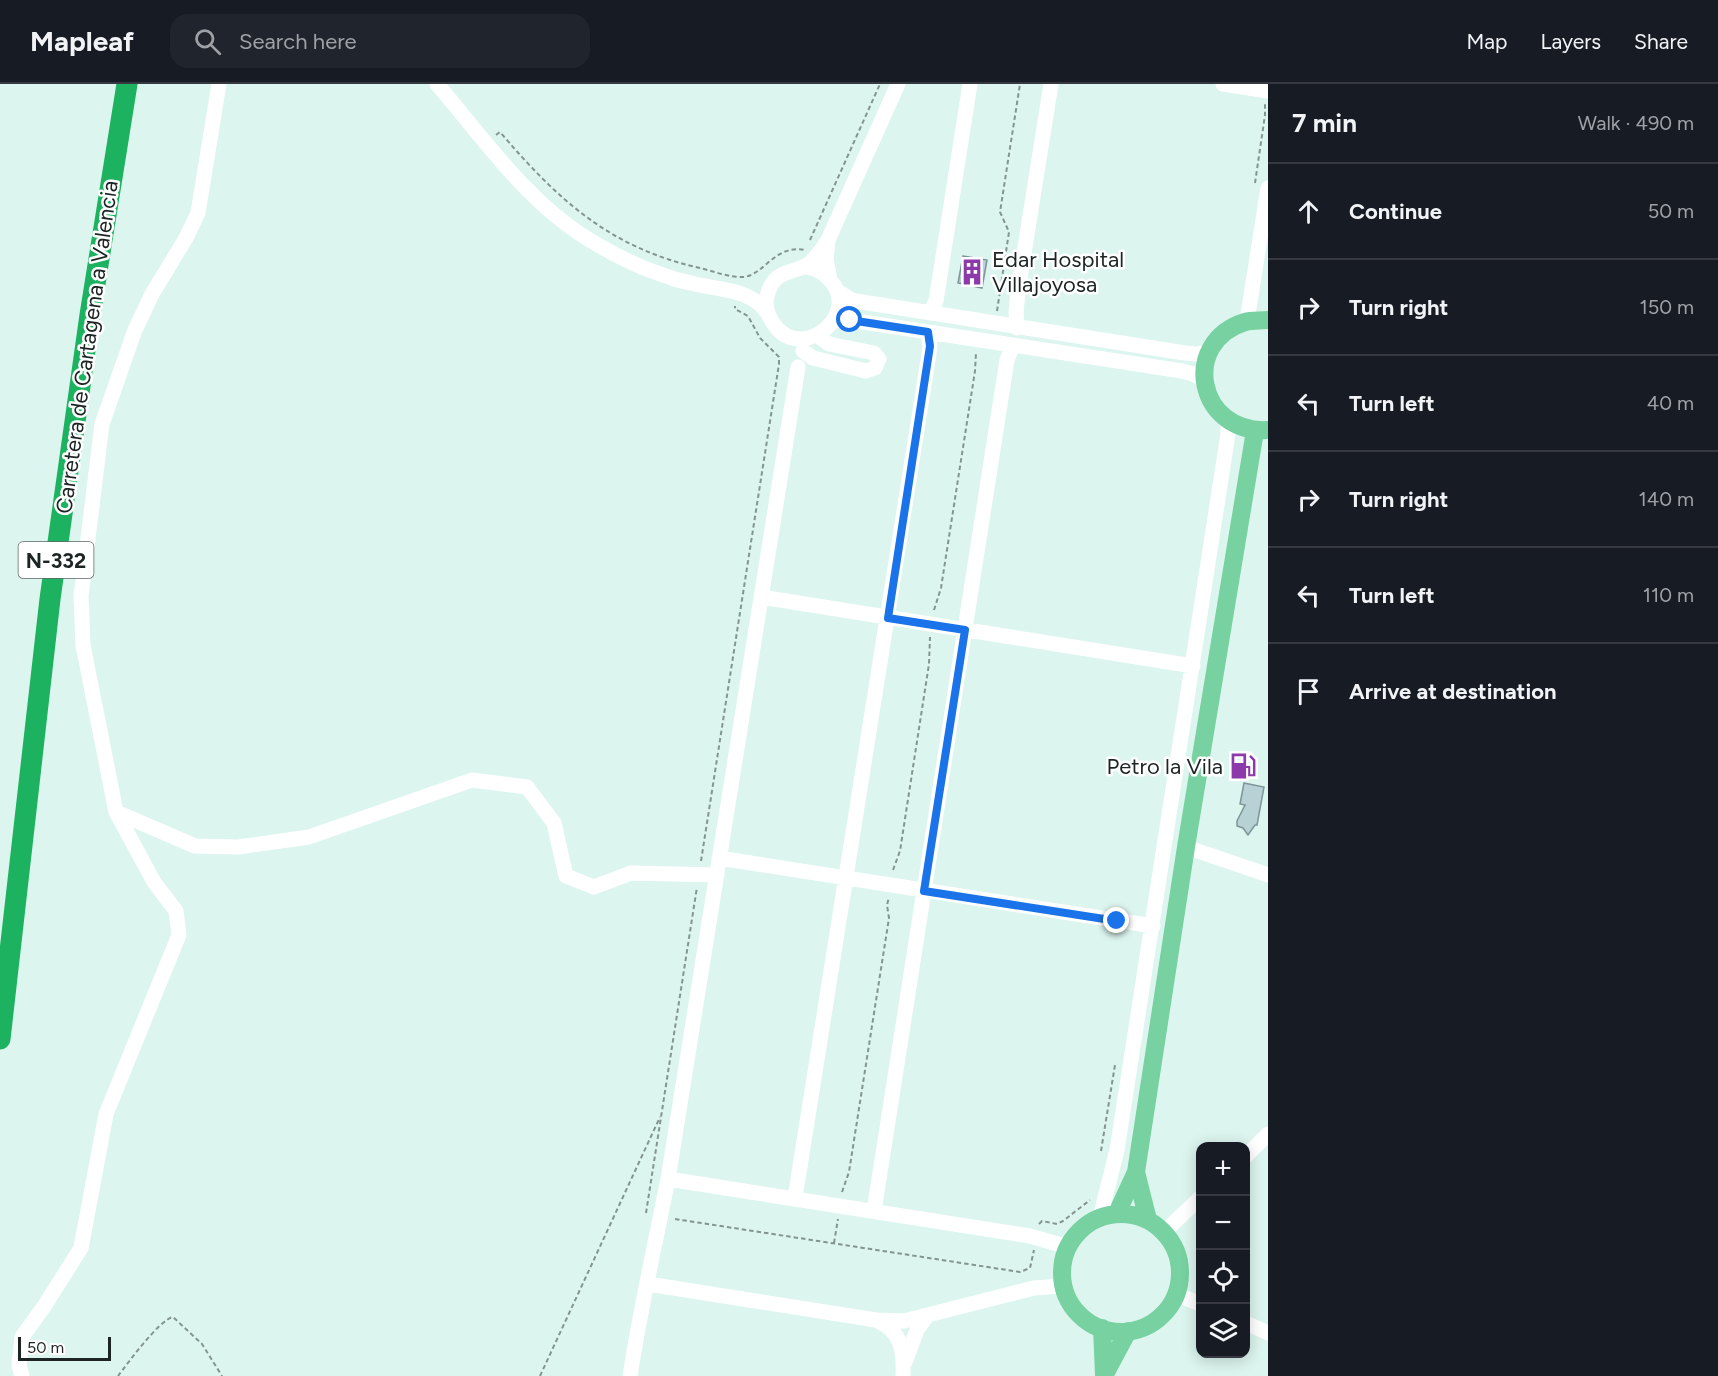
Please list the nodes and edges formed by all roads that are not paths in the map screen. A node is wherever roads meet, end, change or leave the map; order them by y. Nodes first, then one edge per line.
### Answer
1 (127, 84) edge
2 (219, 84) edge
3 (437, 84) edge
4 (898, 84) edge
5 (970, 84) edge
6 (1051, 84) edge
7 (1223, 84) edge
8 (1268, 91) edge
9 (1268, 188) edge
10 (828, 240) junction
11 (803, 267) junction
12 (773, 283) junction
13 (834, 286) junction
14 (739, 293) junction
15 (766, 311) junction
16 (930, 313) junction
17 (1268, 320) edge
18 (834, 321) junction
19 (1247, 321) junction
20 (1017, 328) junction
21 (928, 332) junction
22 (787, 336) junction
23 (814, 336) junction
24 (1013, 345) junction
25 (803, 351) junction
26 (1209, 352) junction
27 (798, 367) junction
28 (1205, 381) junction
29 (1228, 421) junction
30 (1262, 430) edge
31 (761, 597) junction
32 (888, 618) junction
33 (965, 630) junction
34 (1193, 666) junction
35 (116, 812) junction
36 (1186, 847) junction
37 (719, 858) junction
38 (717, 875) junction
39 (1268, 875) edge
40 (846, 878) junction
41 (924, 891) junction
42 (1152, 926) junction
43 (0, 1039) edge
44 (1268, 1134) edge
45 (1250, 1151) edge
46 (1136, 1172) junction
47 (668, 1179) junction
48 (795, 1198) junction
49 (1196, 1202) edge
50 (874, 1211) junction
51 (1109, 1215) junction
52 (1148, 1220) junction
53 (1164, 1232) junction
54 (1068, 1247) junction
55 (648, 1284) junction
56 (1063, 1286) junction
57 (1176, 1294) junction
58 (1196, 1302) edge
59 (927, 1316) junction
60 (876, 1320) junction
61 (1250, 1325) edge
62 (1102, 1328) junction
63 (1128, 1331) junction
64 (1268, 1332) edge
65 (903, 1370) edge
66 (22, 1376) edge
67 (630, 1376) edge

1 - 43 highway, Carretera de Cartagena a Valencia / N-332
2 - 35 street
3 - 14 street
4 - 10 street
5 - 16 street
6 - 20 street
7 - 8 street
9 - 19 street
10 - 11 street
10 - 13 street
11 - 12 street
11 - 13 street
12 - 14 street
12 - 15 street
13 - 16 street
13 - 18 street
14 - 15 street
15 - 22 street
16 - 20 street
17 - 19 main road
18 - 21 street
18 - 23 street
19 - 26 main road
20 - 26 street
21 - 24 street
21 - 32 street
22 - 23 street
22 - 27 street
23 - 25 street
23 - 25 street
24 - 28 street
24 - 33 street
25 - 27 street
26 - 28 main road
27 - 31 street
28 - 29 main road
29 - 30 main road
29 - 34 street
30 - 36 main road
31 - 32 street
31 - 37 street
32 - 33 street
32 - 40 street
33 - 34 street
33 - 41 street
34 - 42 street
35 - 38 street
35 - 66 street
36 - 39 street
36 - 46 main road
37 - 38 street
37 - 40 street
38 - 47 street
40 - 41 street
40 - 48 street
41 - 42 street
41 - 50 street
42 - 51 street
44 - 45 street
46 - 51 main road
46 - 52 main road
47 - 48 street
47 - 55 street
48 - 50 street
49 - 53 street
50 - 54 street
51 - 52 main road
51 - 54 main road
52 - 53 main road
53 - 57 main road
54 - 56 main road
55 - 60 street
55 - 67 street
56 - 59 street
56 - 62 main road
57 - 58 street
57 - 63 main road
59 - 60 street
59 - 65 street
60 - 65 street
61 - 64 street
62 - 63 main road
62 - 63 main road

